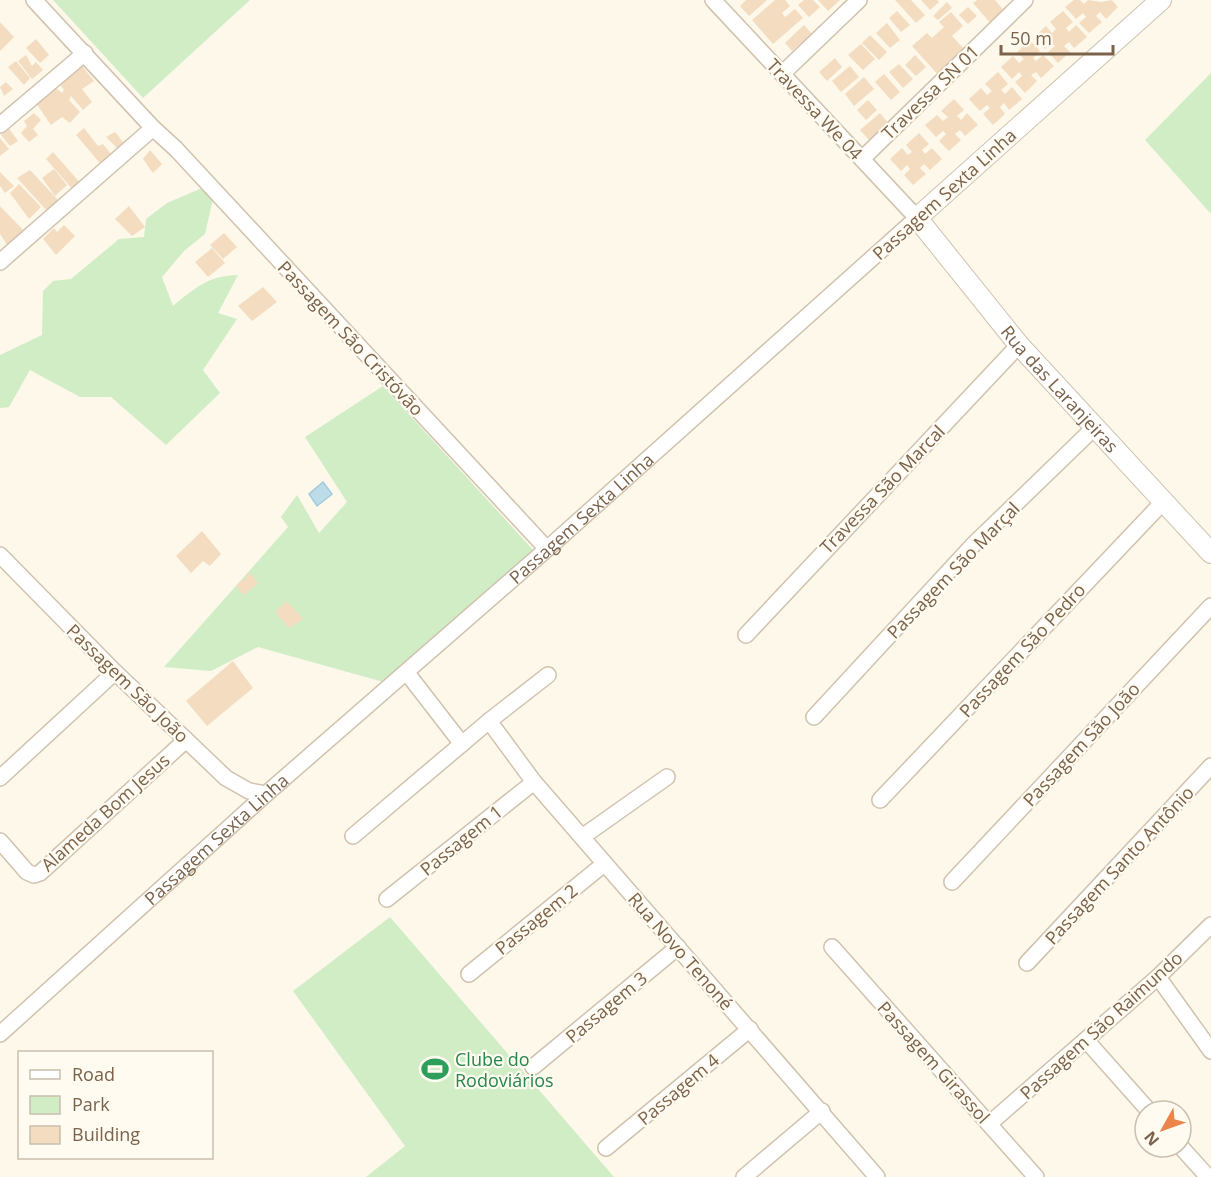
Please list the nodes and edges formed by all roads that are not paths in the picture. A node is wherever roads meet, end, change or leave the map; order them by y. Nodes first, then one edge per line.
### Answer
1 (34, 0) edge
2 (713, 0) edge
3 (859, 0) edge
4 (1025, 0) edge
5 (1161, 0) edge
6 (86, 53) junction
7 (783, 73) junction
8 (0, 125) edge
9 (153, 128) junction
10 (862, 159) junction
11 (916, 218) junction
12 (0, 262) edge
13 (1019, 345) junction
14 (1096, 426) junction
15 (1164, 501) junction
16 (547, 549) junction
17 (1211, 552) edge
18 (0, 555) edge
19 (1211, 606) edge
20 (746, 635) dead end
21 (115, 672) junction
22 (407, 673) junction
23 (548, 675) dead end
24 (814, 717) dead end
25 (489, 721) junction
26 (186, 740) junction
27 (462, 744) junction
28 (1211, 766) edge
29 (667, 777) dead end
30 (0, 778) edge
31 (534, 782) junction
32 (266, 794) junction
33 (880, 800) dead end
34 (353, 836) dead end
35 (582, 837) junction
36 (0, 842) edge
37 (604, 864) junction
38 (952, 882) dead end
39 (387, 899) dead end
40 (1211, 925) edge
41 (678, 947) junction
42 (832, 947) dead end
43 (1027, 963) dead end
44 (469, 974) dead end
45 (1158, 977) junction
46 (750, 1029) junction
47 (0, 1034) edge
48 (1086, 1040) junction
49 (1211, 1051) edge
50 (533, 1067) dead end
51 (1138, 1099) edge
52 (822, 1111) junction
53 (989, 1124) junction
54 (606, 1148) dead end
55 (1192, 1159) edge
56 (744, 1177) edge
57 (878, 1177) edge
58 (1036, 1177) edge
59 (1208, 1177) edge

1 - 6 street, Passagem São Cristóvão
2 - 7 street, Travessa We 04
3 - 7 street
4 - 10 street, Travessa SN 01
5 - 11 street, Passagem Sexta Linha
6 - 8 street
6 - 9 street, Passagem São Cristóvão
7 - 10 street, Travessa We 04
9 - 12 street
9 - 16 street, Passagem São Cristóvão
10 - 11 street, Travessa We 04
11 - 13 street, Rua das Laranjeiras
11 - 16 street, Passagem Sexta Linha
13 - 14 street, Rua das Laranjeiras
13 - 20 street, Travessa São Marcal
14 - 15 street, Rua das Laranjeiras
14 - 24 street, Passagem São Marçal
15 - 17 street, Rua das Laranjeiras
15 - 33 street, Passagem São Pedro
16 - 22 street, Passagem Sexta Linha
18 - 21 street, Passagem São João
19 - 38 street, Passagem São João
21 - 26 street, Passagem São João
21 - 30 street
22 - 27 street
22 - 32 street, Passagem Sexta Linha
23 - 25 street
25 - 27 street
25 - 31 street, Rua Novo Tenoné
26 - 32 street, Passagem São João
26 - 36 street, Alameda Bom Jesus
27 - 34 street
28 - 43 street, Passagem Santo Antônio
29 - 35 street
31 - 35 street, Rua Novo Tenoné
31 - 39 street, Passagem 1
32 - 47 street, Passagem Sexta Linha
35 - 37 street, Rua Novo Tenoné
37 - 41 street, Rua Novo Tenoné
37 - 44 street, Passagem 2
40 - 45 street, Passagem São Raimundo
41 - 46 street, Rua Novo Tenoné
41 - 50 street, Passagem 3
42 - 53 street, Passagem Girassol
45 - 48 street, Passagem São Raimundo
45 - 49 street
46 - 52 street, Rua Novo Tenoné
46 - 54 street, Passagem 4
48 - 51 street
48 - 53 street, Passagem São Raimundo
52 - 56 street
52 - 57 street, Rua Novo Tenoné
53 - 58 street, Passagem Girassol
55 - 59 street

